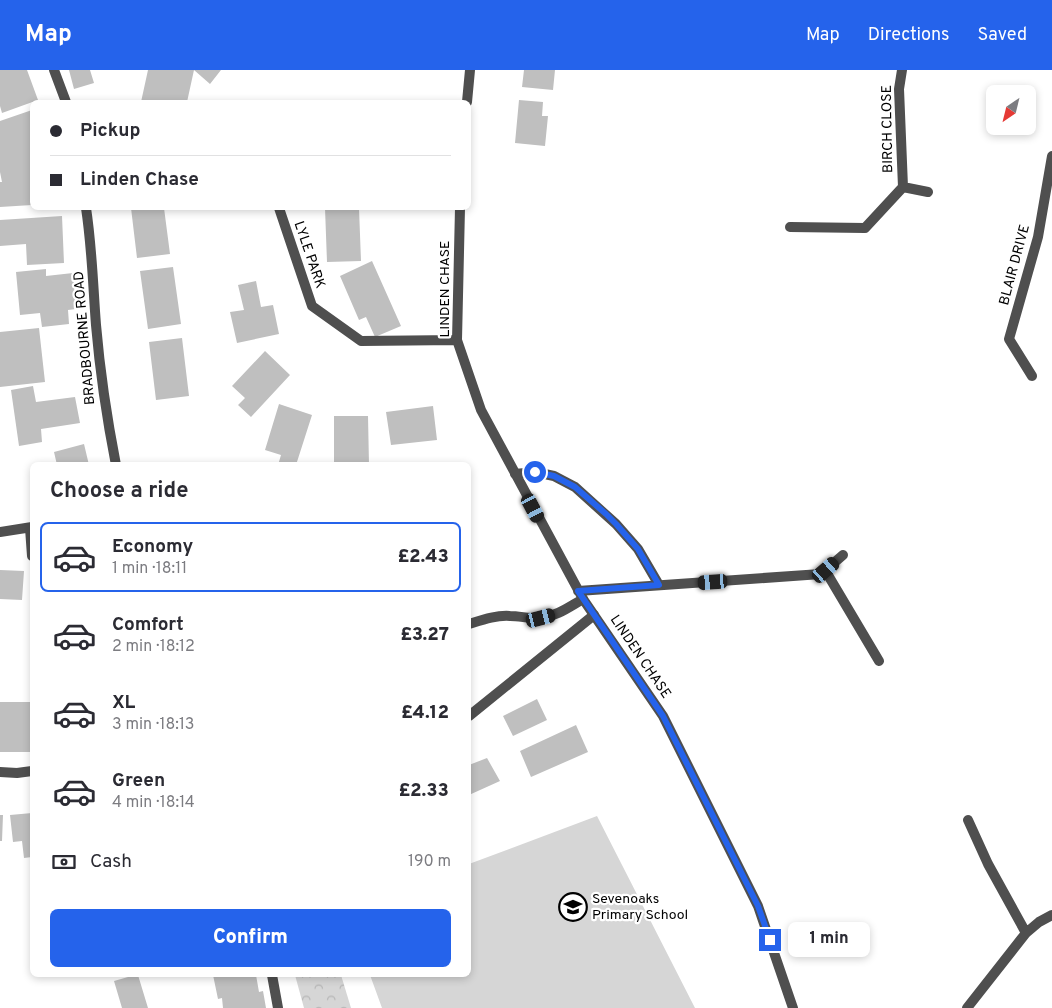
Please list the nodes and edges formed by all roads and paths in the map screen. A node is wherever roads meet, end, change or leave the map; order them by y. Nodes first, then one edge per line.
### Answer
1 (54, 70) edge
2 (470, 70) edge
3 (902, 70) edge
4 (65, 100) edge
5 (467, 100) edge
6 (1052, 156) edge
7 (903, 187) junction
8 (928, 192) dead end
9 (86, 210) edge
10 (280, 210) edge
11 (460, 210) edge
12 (790, 227) dead end
13 (457, 340) junction
14 (1032, 376) dead end
15 (115, 462) edge
16 (515, 474) junction
17 (30, 528) edge
18 (0, 532) edge
19 (844, 554) dead end
20 (826, 570) junction
21 (659, 585) junction
22 (580, 595) junction
23 (594, 615) junction
24 (471, 623) edge
25 (879, 661) dead end
26 (471, 714) edge
27 (30, 771) edge
28 (0, 772) edge
29 (968, 820) dead end
30 (1052, 915) edge
31 (1026, 933) junction
32 (272, 977) edge
33 (278, 1008) edge
34 (793, 1008) edge
35 (967, 1008) edge

1 - 4 street
2 - 5 street
3 - 7 street, BIRCH CLOSE
6 - 14 street, BLAIR DRIVE
7 - 8 street, BIRCH CLOSE
7 - 12 street, BIRCH CLOSE
9 - 15 street, BRADBOURNE ROAD
10 - 13 street, LYLE PARK
11 - 13 street, LINDEN CHASE
13 - 16 street, LINDEN CHASE
16 - 21 street
16 - 22 street, LINDEN CHASE
17 - 18 street
19 - 20 street
20 - 21 street
20 - 25 street
21 - 22 street
22 - 23 street, LINDEN CHASE
22 - 24 street
23 - 26 street
23 - 34 street, LINDEN CHASE
27 - 28 street
29 - 31 street
30 - 31 street
31 - 35 street
32 - 33 street

